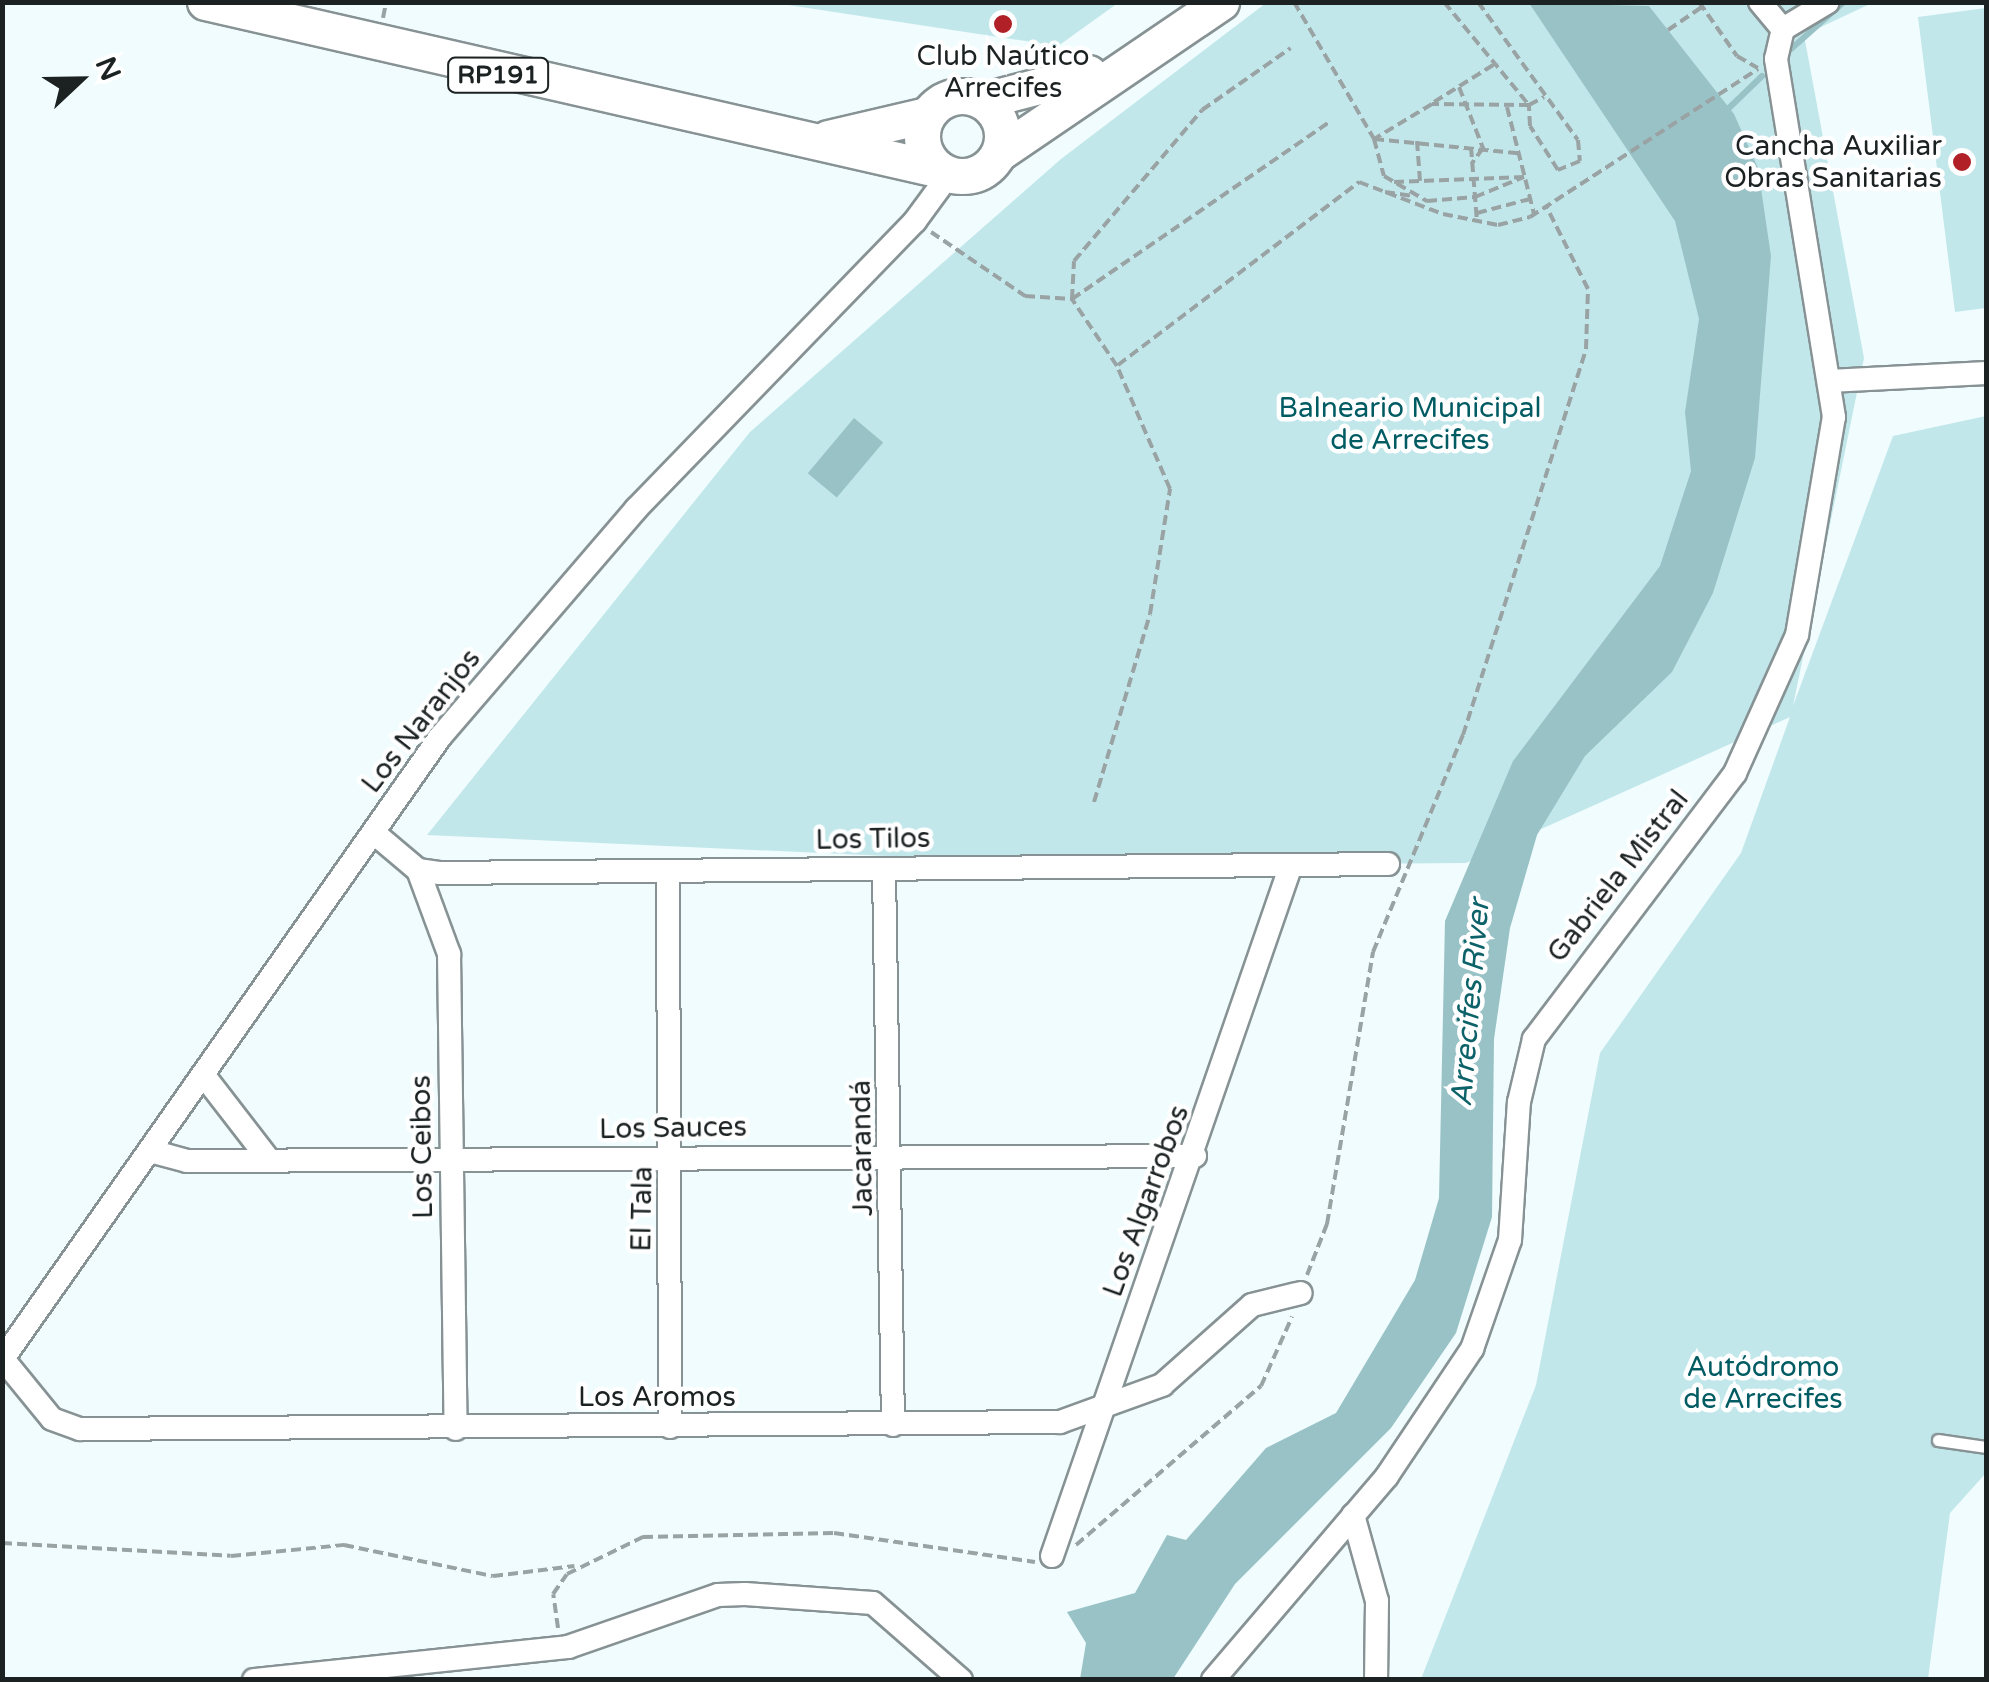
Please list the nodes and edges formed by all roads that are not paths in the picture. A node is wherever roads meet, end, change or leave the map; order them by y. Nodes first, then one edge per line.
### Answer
1 (205, 2) edge
2 (1221, 2) edge
3 (1760, 2) edge
4 (1828, 2) edge
5 (1783, 29) junction
6 (1181, 32) junction
7 (986, 100) junction
8 (926, 115) junction
9 (792, 142) junction
10 (1002, 152) junction
11 (939, 170) junction
12 (1986, 373) edge
13 (1830, 381) junction
14 (374, 832) junction
15 (1388, 864) dead end
16 (1291, 865) junction
17 (418, 870) junction
18 (884, 870) junction
19 (668, 871) junction
20 (205, 1077) junction
21 (154, 1152) junction
22 (893, 1155) junction
23 (1195, 1156) junction
24 (672, 1158) junction
25 (270, 1161) junction
26 (453, 1161) junction
27 (1301, 1292) dead end
28 (3, 1360) edge
29 (1102, 1412) junction
30 (893, 1425) junction
31 (670, 1427) junction
32 (456, 1429) junction
33 (1938, 1440) dead end
34 (1986, 1447) edge
35 (1353, 1516) junction
36 (1052, 1556) dead end
37 (254, 1680) edge
38 (961, 1680) edge
39 (1213, 1680) edge
40 (1376, 1680) edge

1 - 9 main road, RP191
2 - 6 main road, RP191
3 - 5 street
4 - 5 street
5 - 13 street, Gabriela Mistral
6 - 7 main road, RP191
6 - 10 main road, RP191
7 - 8 main road, RP191
7 - 10 main road
8 - 9 main road, RP191
8 - 11 main road
9 - 11 main road, RP191
10 - 11 main road, RP191
11 - 14 street, Los Naranjos
12 - 13 street
13 - 35 street, Gabriela Mistral
14 - 17 street
14 - 20 street, Los Naranjos
15 - 16 street, Los Tilos
16 - 18 street, Los Tilos
16 - 23 street, Los Algarrobos
17 - 19 street, Los Tilos
17 - 26 street, Los Ceibos
18 - 19 street, Los Tilos
18 - 22 street, Jacarandá
19 - 24 street, El Tala
20 - 21 street, Los Naranjos
20 - 25 street
21 - 25 street, Los Sauces
21 - 28 street, Los Naranjos
22 - 23 street, Los Sauces
22 - 24 street, Los Sauces
22 - 30 street, Jacarandá
23 - 29 street, Los Algarrobos
24 - 26 street, Los Sauces
24 - 31 street, El Tala
25 - 26 street, Los Sauces
26 - 32 street, Los Ceibos
27 - 29 street, Los Aromos
28 - 32 street, Los Aromos
29 - 30 street, Los Aromos
29 - 36 street, Los Algarrobos
30 - 31 street, Los Aromos
31 - 32 street, Los Aromos
33 - 34 lane
35 - 39 street, Gabriela Mistral
35 - 40 street
37 - 38 street

